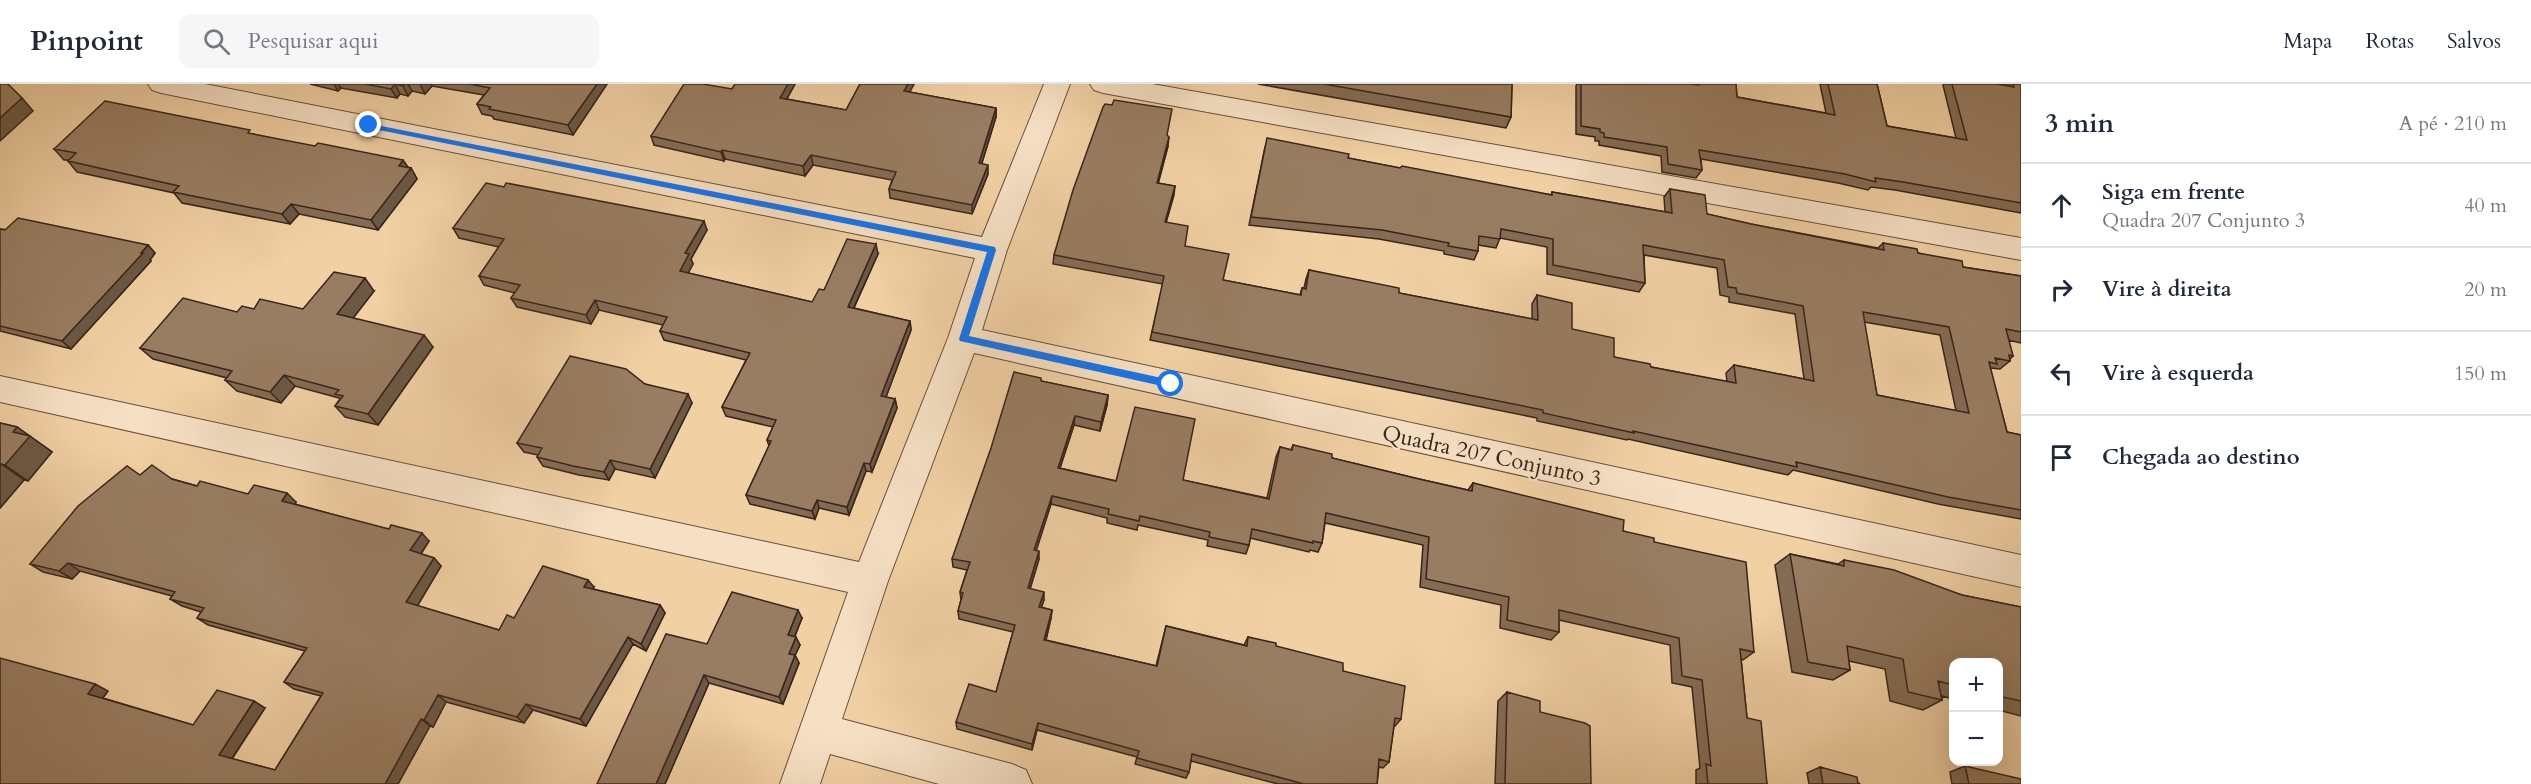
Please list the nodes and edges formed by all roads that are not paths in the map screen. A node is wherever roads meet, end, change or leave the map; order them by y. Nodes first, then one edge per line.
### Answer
1 (161, 84) edge
2 (1058, 84) edge
3 (1103, 84) edge
4 (2021, 249) edge
5 (992, 250) junction
6 (964, 339) junction
7 (0, 389) edge
8 (2021, 571) edge
9 (870, 581) junction
10 (819, 732) junction
11 (800, 784) edge
12 (1012, 784) edge

1 - 5 street
2 - 5 street
3 - 4 street
5 - 6 street
6 - 8 street, Quadra 207 Conjunto 3
6 - 9 street
7 - 9 street
9 - 10 street
10 - 11 street
10 - 12 street

